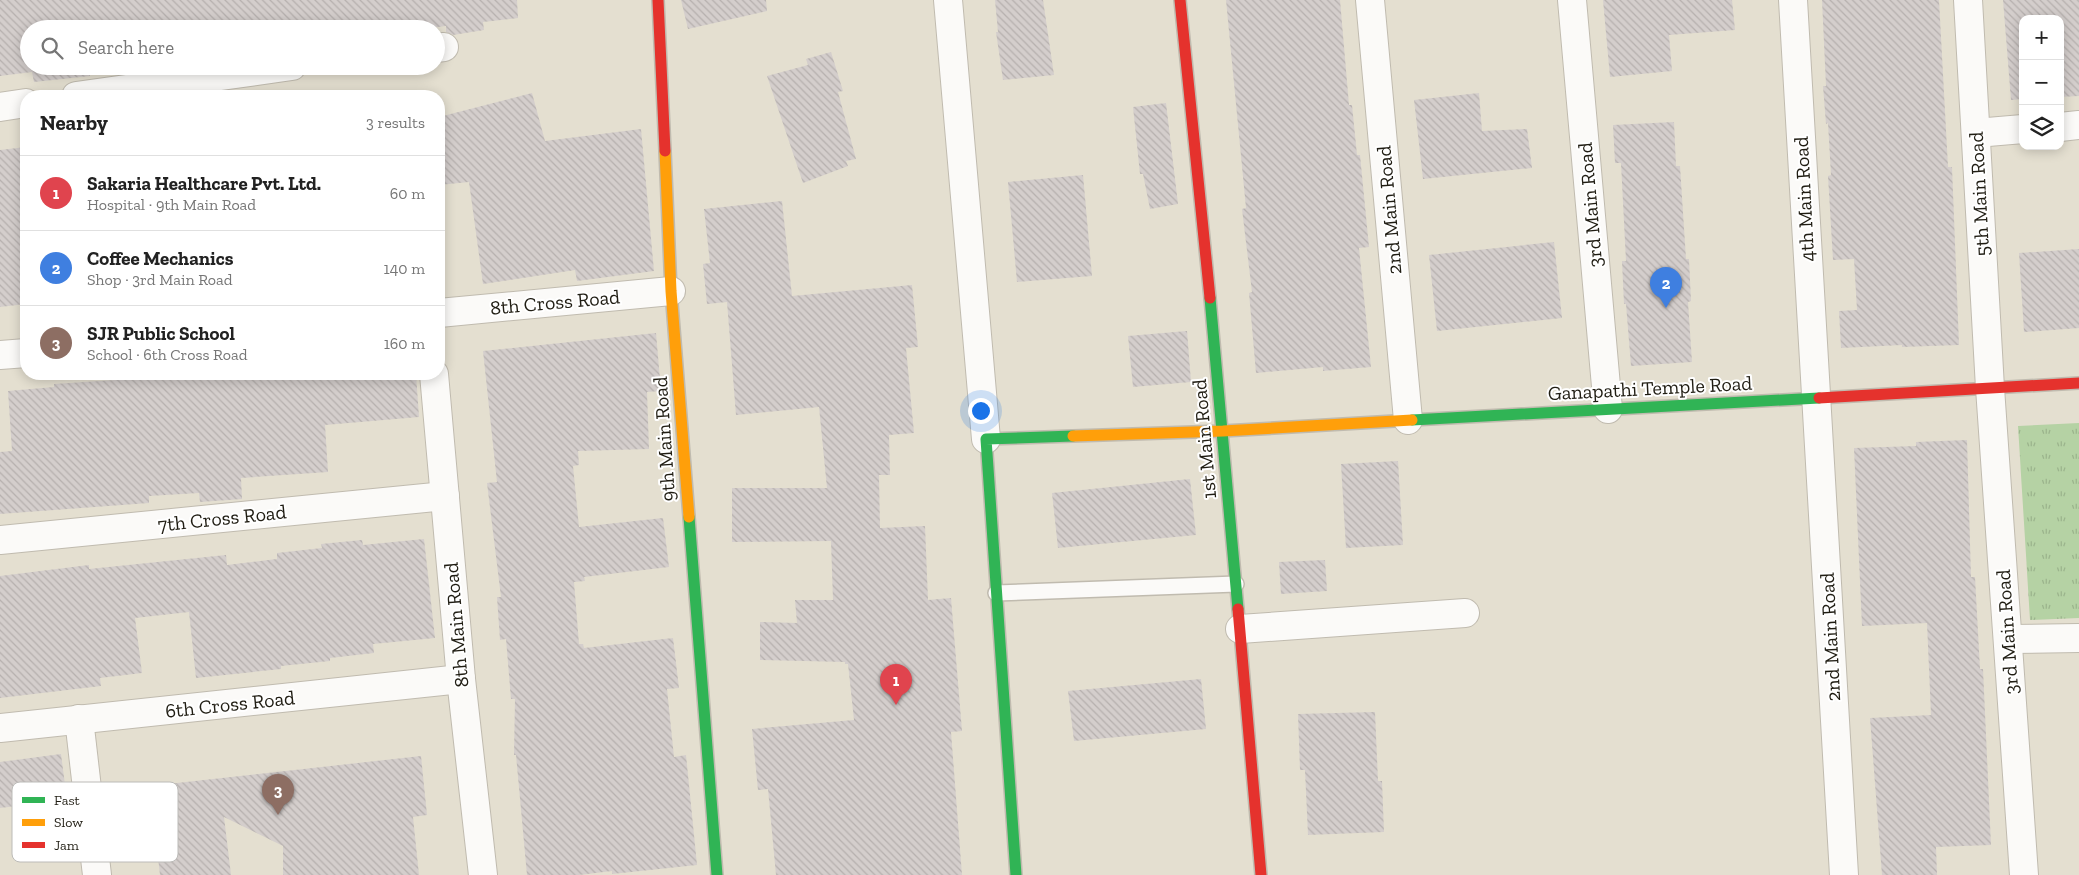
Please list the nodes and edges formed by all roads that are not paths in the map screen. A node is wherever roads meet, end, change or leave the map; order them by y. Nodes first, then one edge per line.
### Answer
1 (658, 0) edge
2 (948, 0) edge
3 (1180, 0) edge
4 (1370, 0) edge
5 (1572, 0) edge
6 (1792, 0) edge
7 (1968, 0) edge
8 (227, 75) edge
9 (119, 90) edge
10 (20, 104) edge
11 (0, 107) edge
12 (2079, 126) edge
13 (2064, 127) edge
14 (2019, 130) edge
15 (1976, 133) junction
16 (671, 291) junction
17 (445, 312) edge
18 (20, 353) edge
19 (0, 355) edge
20 (435, 380) edge
21 (2079, 383) edge
22 (1990, 388) junction
23 (1816, 398) junction
24 (1608, 409) junction
25 (1408, 420) junction
26 (1223, 431) junction
27 (986, 440) junction
28 (445, 496) junction
29 (0, 540) edge
30 (1236, 584) junction
31 (996, 593) junction
32 (1465, 613) dead end
33 (1240, 629) junction
34 (2079, 638) edge
35 (2008, 640) junction
36 (460, 680) junction
37 (79, 719) junction
38 (0, 728) edge
39 (87, 782) edge
40 (96, 862) edge
41 (98, 875) edge
42 (483, 875) edge
43 (717, 875) edge
44 (1016, 875) edge
45 (1261, 875) edge
46 (1844, 875) edge
47 (2024, 875) edge

1 - 16 street, 9th Main Road
2 - 27 street
3 - 26 street, 1st Main Road
4 - 25 street, 2nd Main Road
5 - 24 street, 3rd Main Road
6 - 23 street, 4th Main Road
7 - 15 street, 5th Main Road
8 - 9 street
10 - 11 street
12 - 13 street
14 - 15 street
15 - 22 street, 5th Main Road
16 - 17 street, 8th Cross Road
16 - 43 street, 9th Main Road
18 - 19 street
20 - 28 street, 8th Main Road
21 - 22 street, Ganapathi Temple Road
22 - 23 street, Ganapathi Temple Road
22 - 35 street, 3rd Main Road
23 - 24 street, Ganapathi Temple Road
23 - 46 street, 2nd Main Road
24 - 25 street, Ganapathi Temple Road
25 - 26 street, Ganapathi Temple Road
26 - 27 street, Ganapathi Temple Road
26 - 30 street, 1st Main Road
27 - 31 street
28 - 29 street, 7th Cross Road
28 - 36 street, 8th Main Road
30 - 31 lane
30 - 33 street, 1st Main Road
31 - 44 street
32 - 33 street
33 - 45 street, 1st Main Road
34 - 35 street
35 - 47 street, 3rd Main Road
36 - 37 street, 6th Cross Road
36 - 42 street, 8th Main Road
37 - 38 street, 6th Cross Road
37 - 39 street
40 - 41 street

